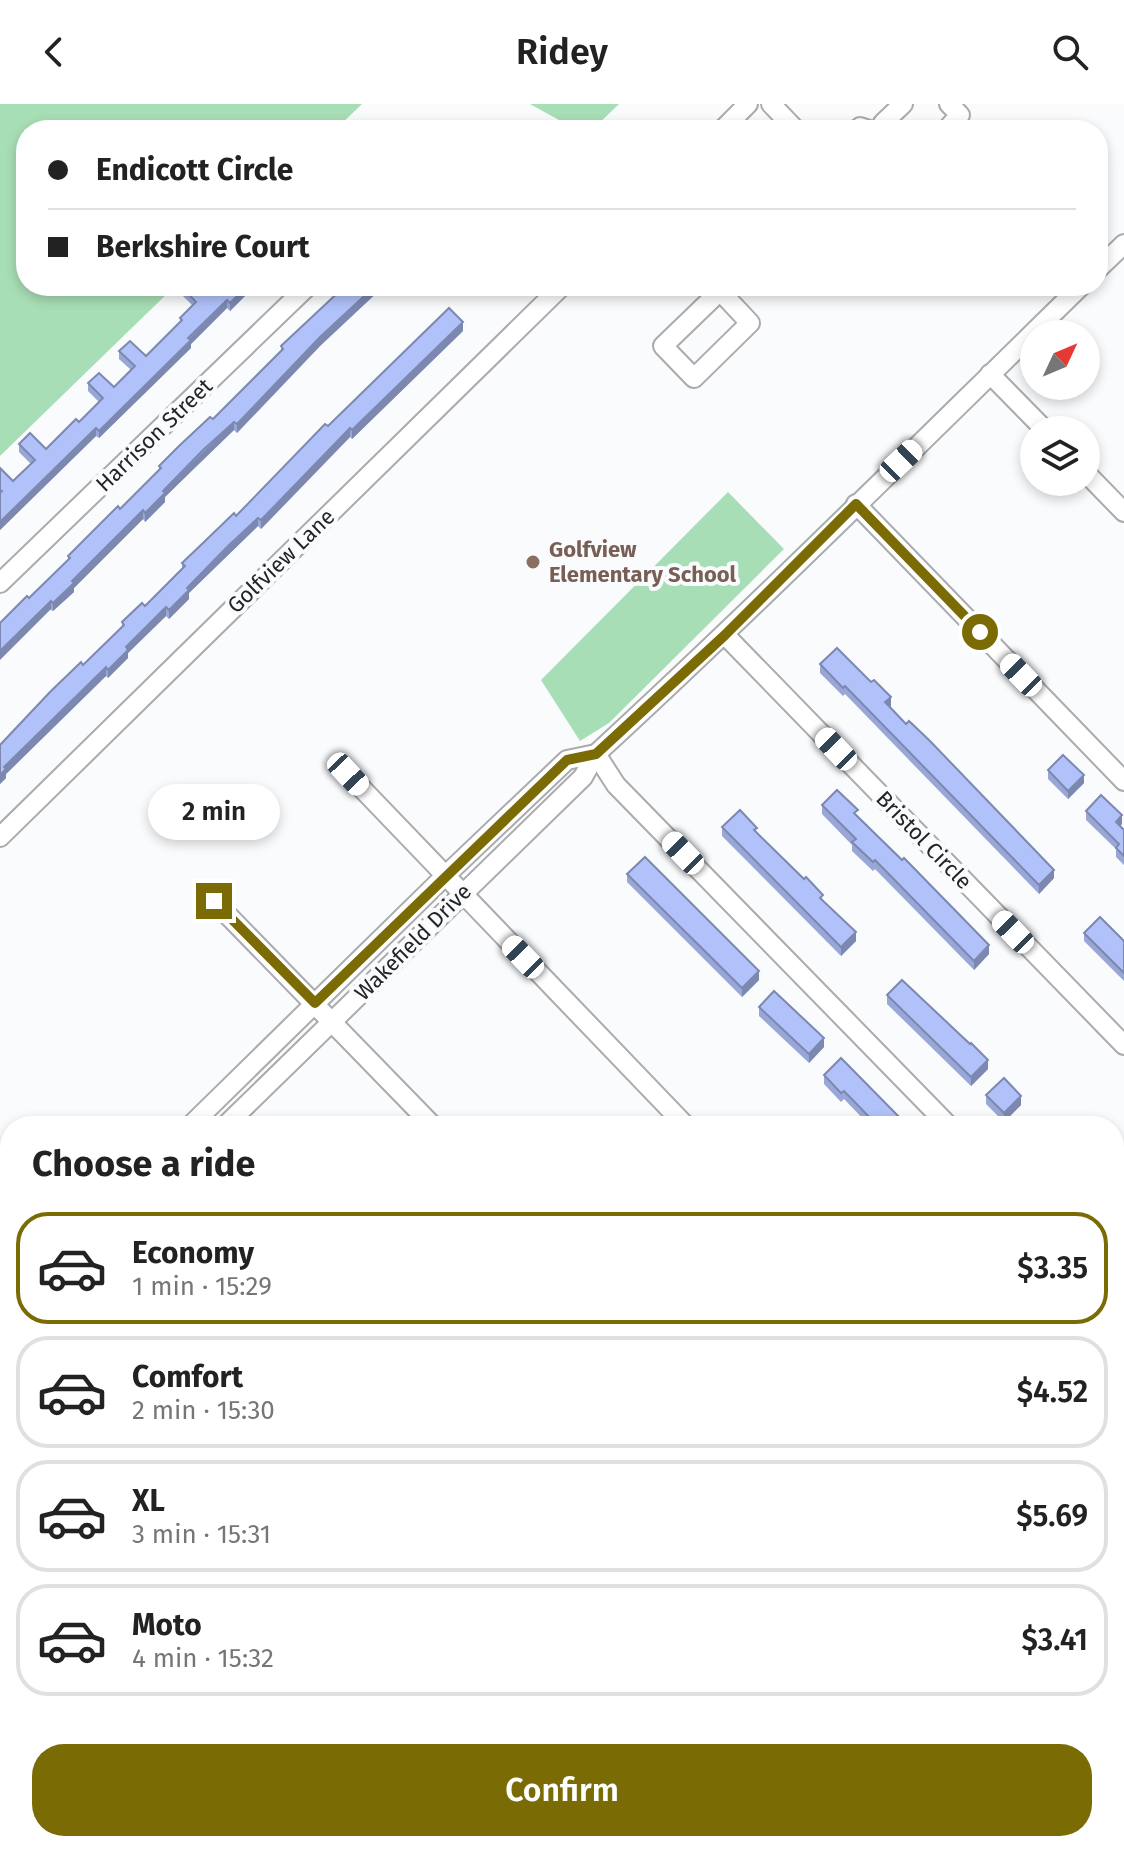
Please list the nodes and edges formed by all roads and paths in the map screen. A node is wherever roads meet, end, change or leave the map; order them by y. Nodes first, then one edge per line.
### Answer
1 (748, 104) edge
2 (771, 104) edge
3 (903, 104) edge
4 (949, 104) edge
5 (732, 120) edge
6 (786, 120) edge
7 (886, 120) edge
8 (955, 120) edge
9 (1123, 246) edge
10 (1108, 260) edge
11 (298, 296) edge
12 (552, 296) edge
13 (713, 296) edge
14 (728, 296) edge
15 (1071, 296) edge
16 (990, 374) junction
17 (1031, 416) edge
18 (1100, 487) edge
19 (856, 504) junction
20 (1124, 512) edge
21 (0, 583) edge
22 (725, 635) junction
23 (596, 754) junction
24 (348, 774) dead end
25 (1124, 781) edge
26 (0, 837) edge
27 (445, 876) junction
28 (462, 894) junction
29 (214, 901) dead end
30 (315, 1003) junction
31 (333, 1021) junction
32 (1124, 1045) edge
33 (200, 1116) edge
34 (235, 1116) edge
35 (423, 1116) edge
36 (676, 1116) edge
37 (939, 1116) edge

1 - 5 street
2 - 6 street
3 - 7 street
4 - 8 street
9 - 10 street
11 - 21 street, Harrison Street
12 - 26 street, Golfview Lane
13 - 14 street
15 - 16 street, Wakefield Drive
16 - 17 street
16 - 19 street, Wakefield Drive
18 - 20 street
19 - 22 street, Wakefield Drive
19 - 25 street
22 - 23 street, Wakefield Drive
22 - 32 street, Bristol Circle
23 - 27 street, Wakefield Drive
23 - 28 street, Wakefield Drive
23 - 37 street
24 - 27 street
27 - 28 street
27 - 30 street, Wakefield Drive
28 - 31 street, Wakefield Drive
28 - 36 street
29 - 30 street
30 - 31 street
30 - 33 street, Wakefield Drive
31 - 34 street, Wakefield Drive
31 - 35 street

